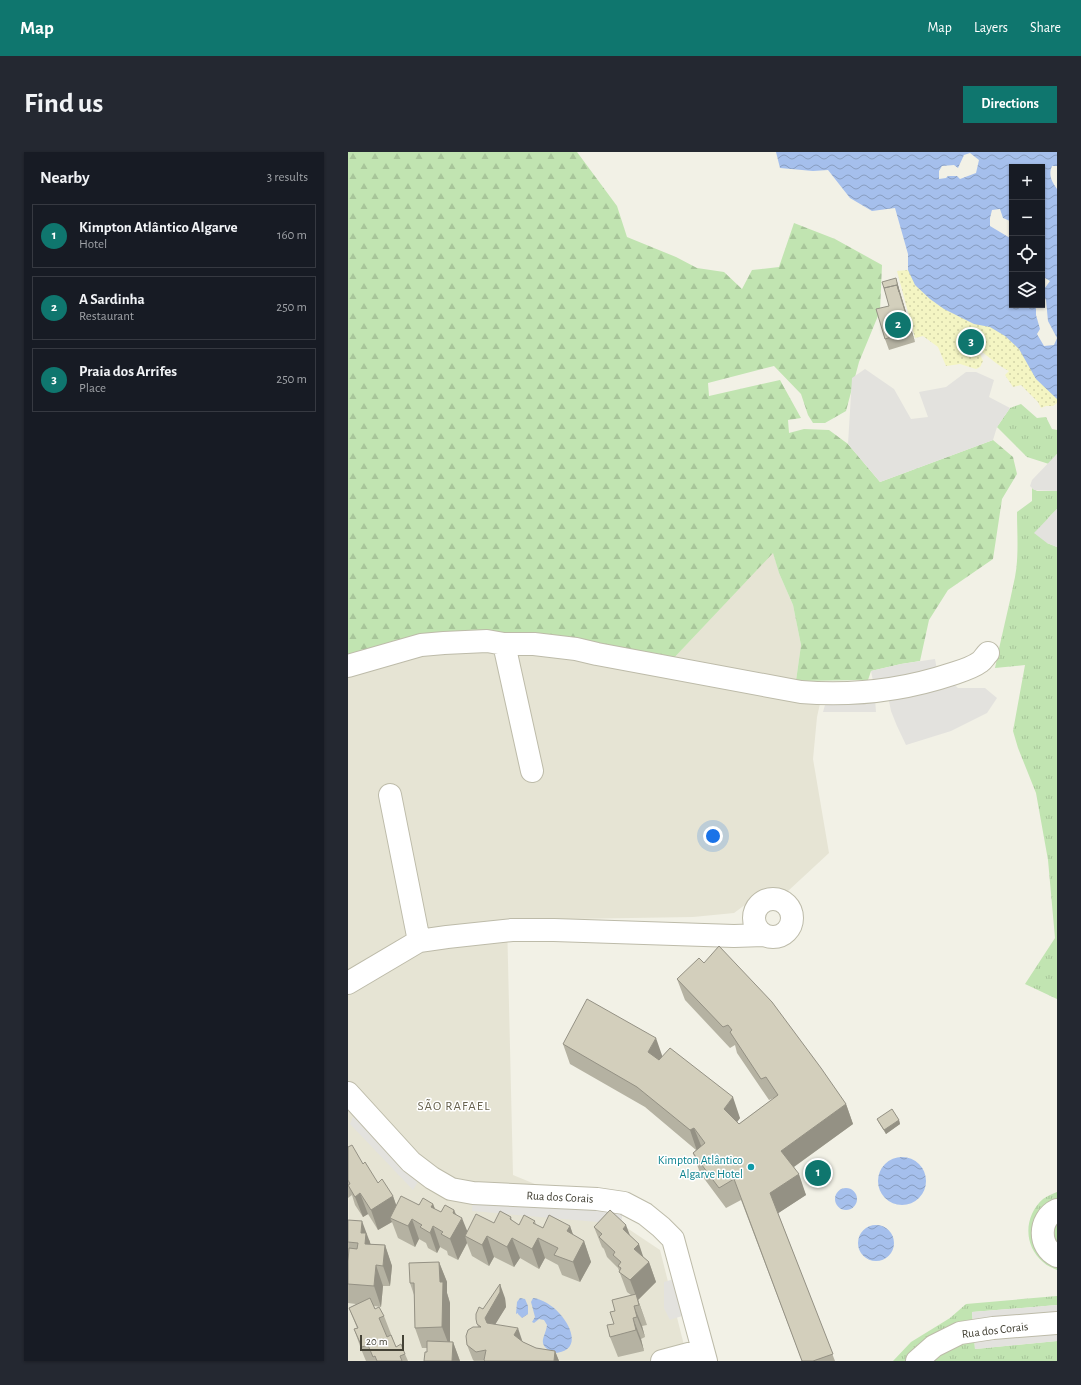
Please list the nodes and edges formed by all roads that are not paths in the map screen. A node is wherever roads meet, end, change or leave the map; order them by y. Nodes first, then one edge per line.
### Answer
1 (504, 644) junction
2 (988, 653) dead end
3 (348, 666) edge
4 (532, 771) dead end
5 (390, 795) dead end
6 (764, 935) dead end
7 (419, 941) junction
8 (348, 983) edge
9 (348, 1093) edge
10 (1057, 1210) edge
11 (1057, 1256) edge
12 (1057, 1323) edge
13 (705, 1355) edge
14 (662, 1361) edge
15 (917, 1361) edge

1 - 2 street
1 - 3 street
1 - 4 street
5 - 7 street
6 - 7 street
7 - 8 street
9 - 13 street, Rua dos Corais
10 - 11 street
12 - 15 street, Rua dos Corais
13 - 14 street

